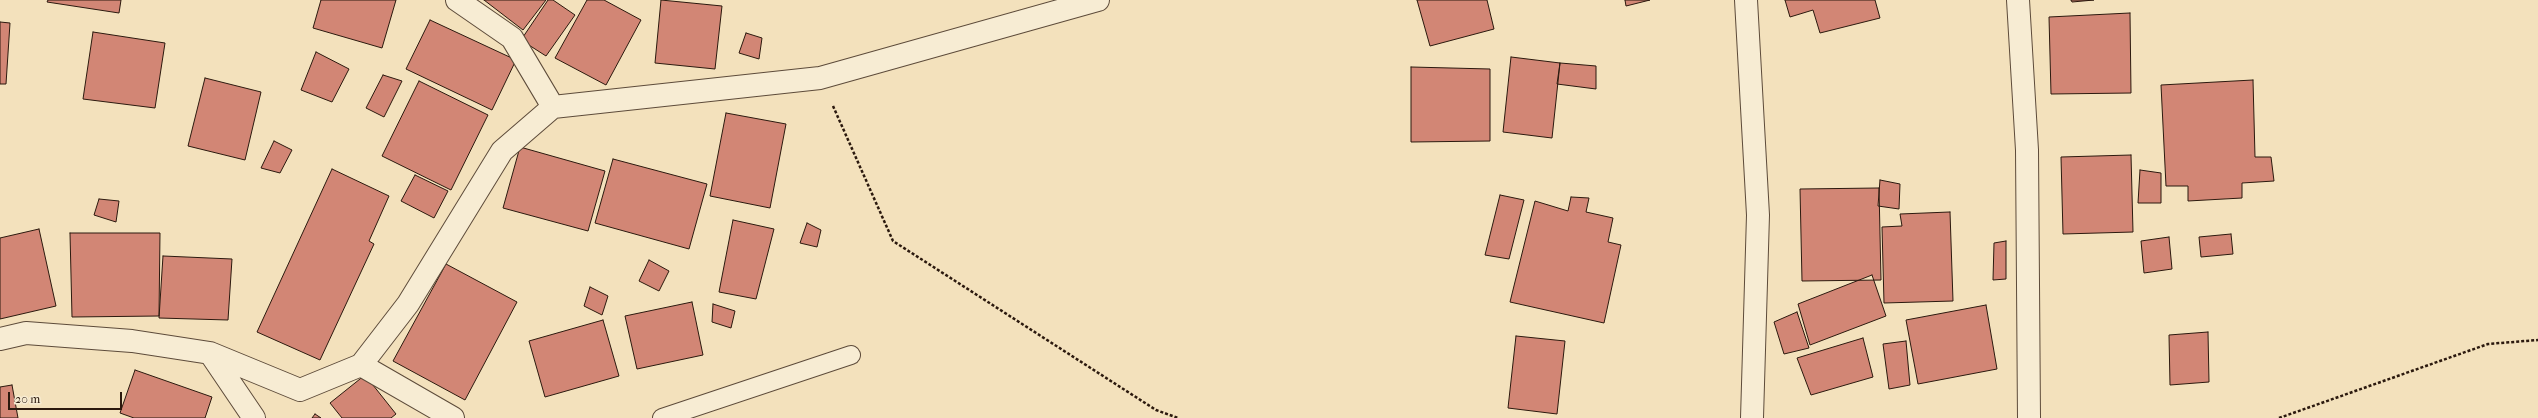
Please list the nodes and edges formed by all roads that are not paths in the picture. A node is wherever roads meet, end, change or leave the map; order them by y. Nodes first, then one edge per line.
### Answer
1 (458, 0) edge
2 (1098, 0) edge
3 (1746, 0) edge
4 (2018, 0) edge
5 (553, 107) junction
6 (0, 339) edge
7 (210, 353) junction
8 (851, 355) dead end
9 (361, 365) junction
10 (254, 418) edge
11 (453, 418) edge
12 (662, 418) edge
13 (1752, 418) edge
14 (2029, 418) edge

1 - 5 street
2 - 5 street
3 - 13 street
4 - 14 street
5 - 9 street
6 - 7 street
7 - 9 street
7 - 10 street
8 - 12 lane
9 - 11 street

